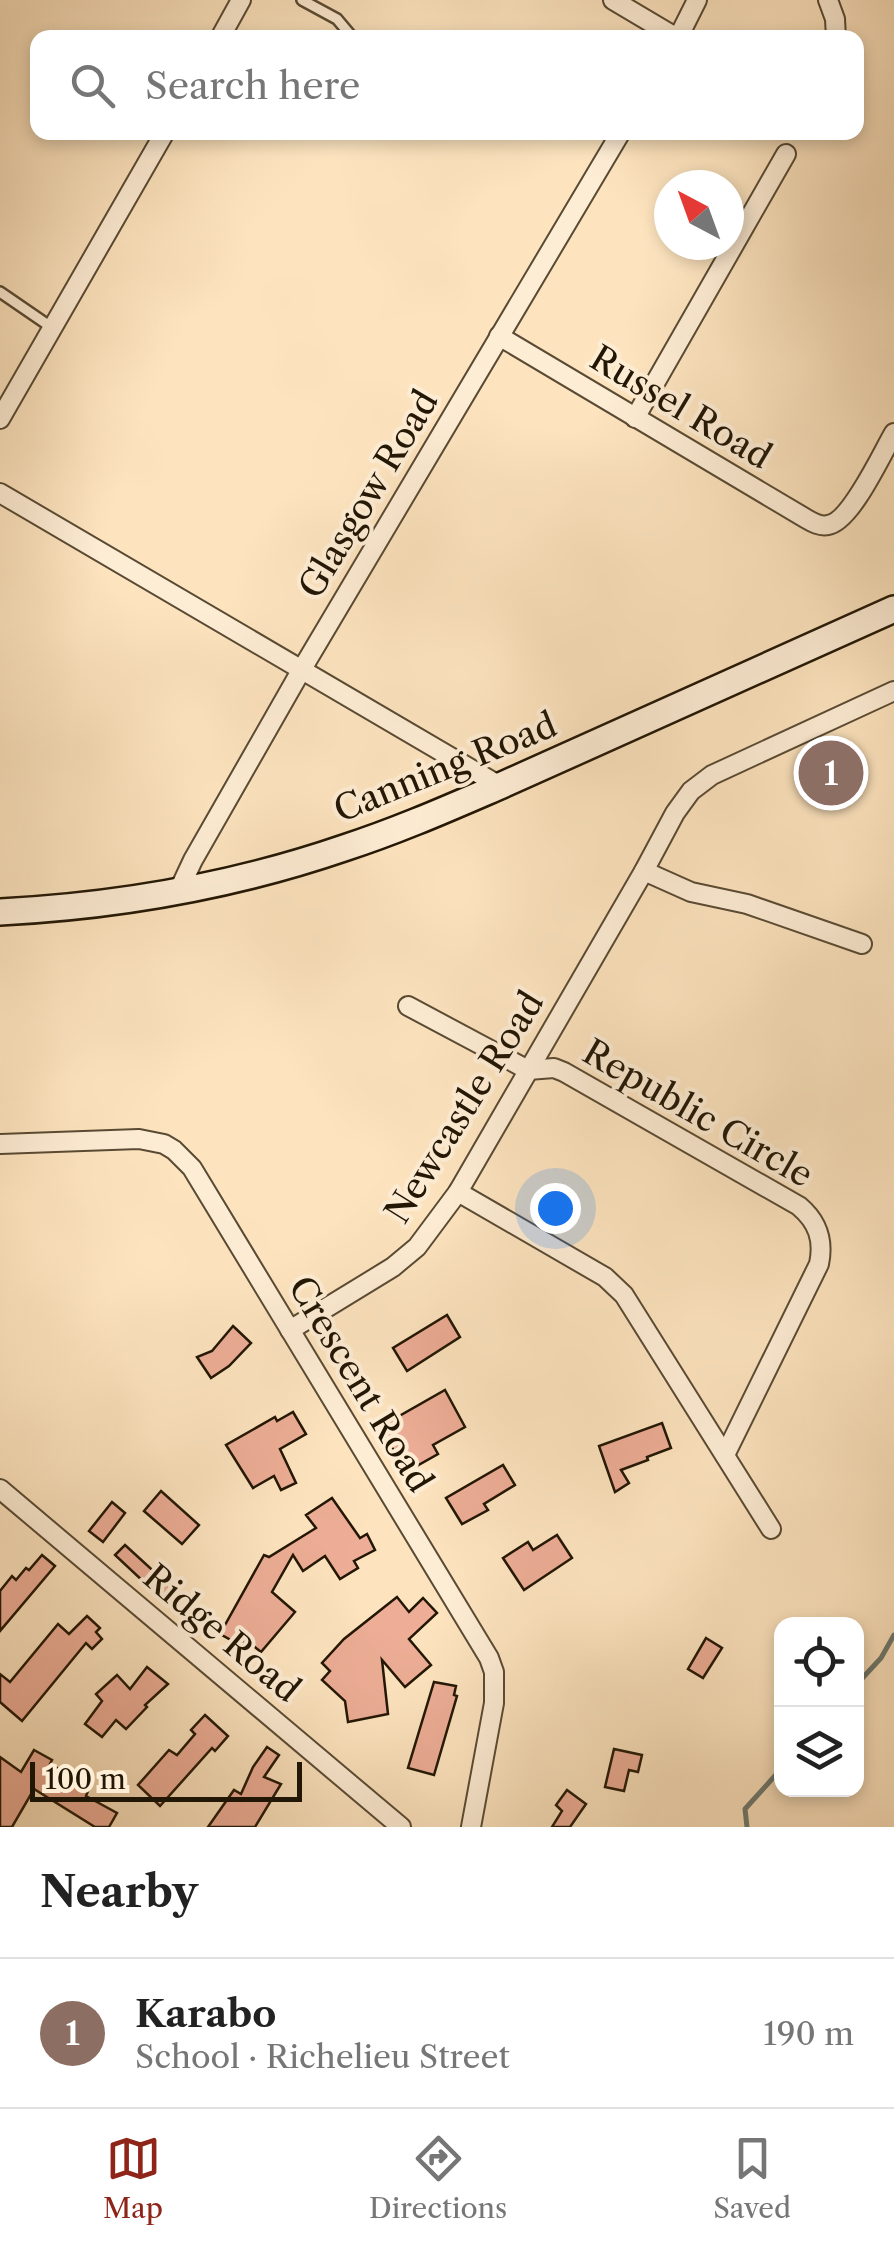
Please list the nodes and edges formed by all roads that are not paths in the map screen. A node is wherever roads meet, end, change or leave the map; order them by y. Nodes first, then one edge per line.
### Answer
1 (241, 0) edge
2 (302, 0) edge
3 (613, 0) edge
4 (698, 0) edge
5 (828, 0) edge
6 (224, 30) edge
7 (346, 30) edge
8 (664, 30) edge
9 (682, 30) edge
10 (835, 30) edge
11 (160, 140) edge
12 (616, 140) edge
13 (786, 154) dead end
14 (0, 292) edge
15 (53, 328) junction
16 (499, 336) junction
17 (635, 418) junction
18 (0, 420) edge
19 (894, 433) edge
20 (0, 493) edge
21 (894, 608) edge
22 (302, 669) junction
23 (894, 691) edge
24 (500, 786) junction
25 (644, 871) junction
26 (178, 892) junction
27 (0, 912) edge
28 (862, 944) dead end
29 (408, 1006) dead end
30 (528, 1070) junction
31 (0, 1144) edge
32 (458, 1192) junction
33 (290, 1330) junction
34 (724, 1455) junction
35 (0, 1489) edge
36 (771, 1529) dead end
37 (401, 1827) edge
38 (471, 1827) edge

1 - 6 street
2 - 7 lane
3 - 8 street
4 - 9 street
5 - 10 street
11 - 15 street
12 - 16 street, Glasgow Road
13 - 17 street
14 - 15 lane
15 - 18 street
16 - 17 street, Russel Road
16 - 22 street, Glasgow Road
17 - 19 street, Russel Road
20 - 22 street
21 - 24 main road, Canning Road
22 - 24 street
22 - 26 street, Glasgow Road
23 - 25 street, Newcastle Road
24 - 26 main road, Canning Road
25 - 28 street
25 - 30 street, Newcastle Road
26 - 27 main road, Canning Road
29 - 30 street
30 - 32 street, Newcastle Road
30 - 34 street, Republic Circle
31 - 33 street, Crescent Road
32 - 33 street, Newcastle Road
32 - 34 street
33 - 38 street, Crescent Road
34 - 36 street
35 - 37 street, Ridge Road

